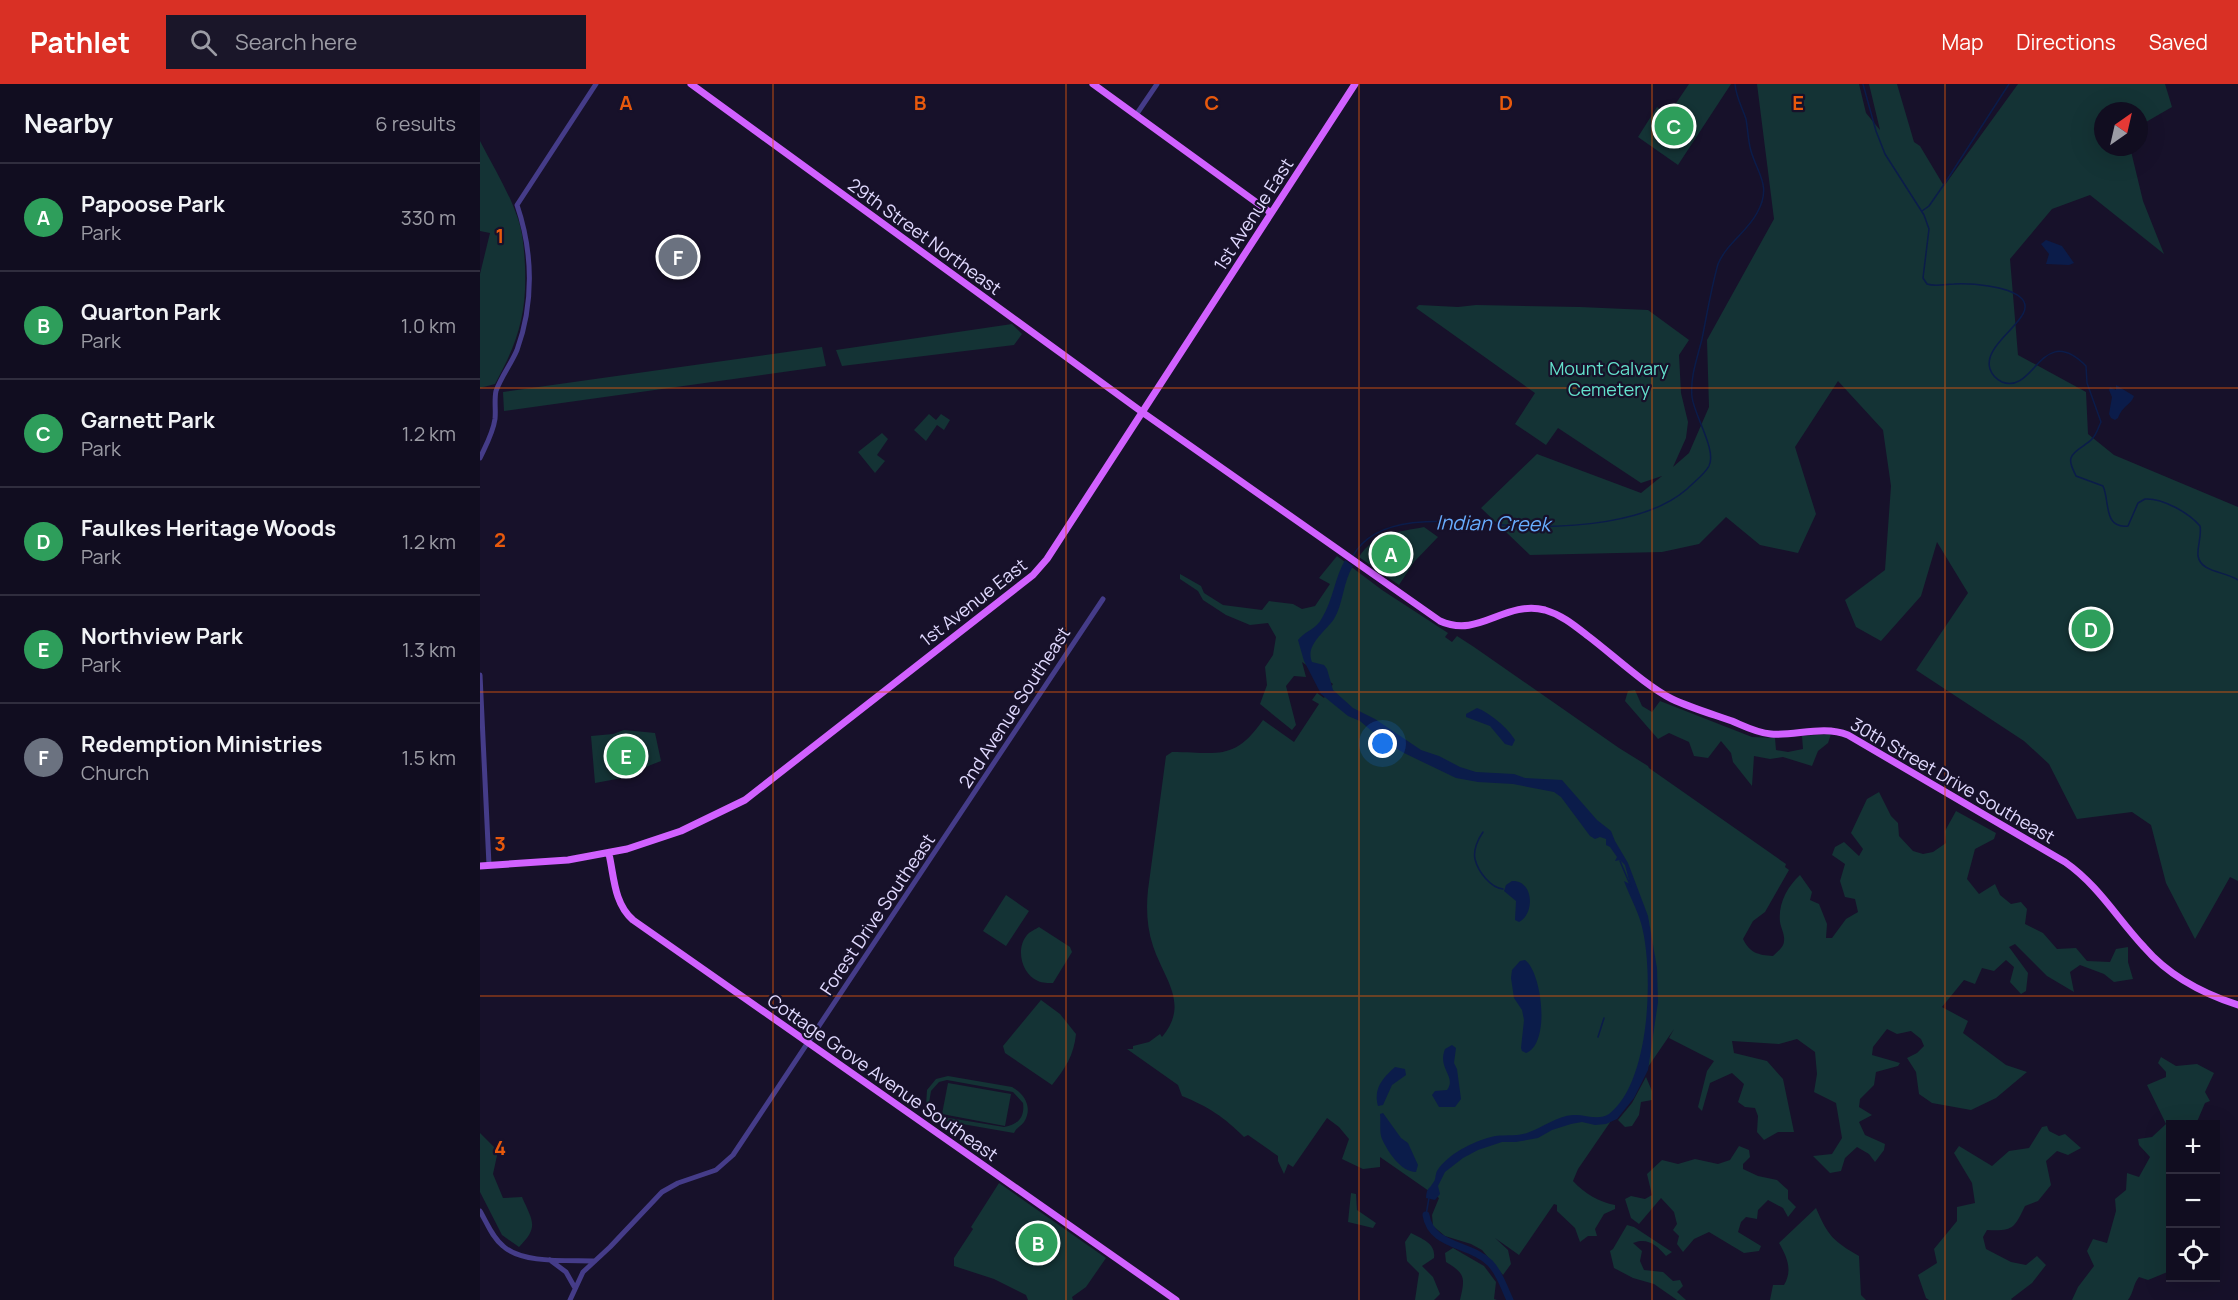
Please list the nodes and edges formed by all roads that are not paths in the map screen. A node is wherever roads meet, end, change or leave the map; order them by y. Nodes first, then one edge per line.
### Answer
1 (596, 84) edge
2 (692, 84) edge
3 (1093, 84) edge
4 (1157, 84) edge
5 (1354, 84) edge
6 (1136, 115) junction
7 (1271, 213) junction
8 (1142, 412) junction
9 (480, 458) edge
10 (1103, 599) dead end
11 (1558, 615) joint
12 (480, 675) edge
13 (950, 832) joint
14 (609, 854) junction
15 (489, 865) junction
16 (480, 866) edge
17 (2238, 1005) edge
18 (810, 1043) junction
19 (480, 1211) edge
20 (548, 1259) junction
21 (595, 1261) junction
22 (574, 1288) junction
23 (570, 1300) edge
24 (1176, 1300) edge

1 - 9 street
2 - 8 main road, 29th Street Northeast
3 - 6 main road
4 - 6 street
5 - 7 main road, 1st Avenue East
6 - 7 main road
7 - 8 main road, 1st Avenue East
8 - 11 main road, 29th Street Northeast
8 - 14 main road, 1st Avenue East
10 - 13 street, 2nd Avenue Southeast
11 - 17 main road, 30th Street Drive Southeast
12 - 15 street
13 - 18 street, Forest Drive Southeast
14 - 15 main road, 1st Avenue East
14 - 18 main road, Cottage Grove Avenue Southeast
15 - 16 main road, 1st Avenue East
18 - 21 street, Forest Drive Southeast
18 - 24 main road, Cottage Grove Avenue Southeast
19 - 20 street
20 - 21 street
20 - 22 street
21 - 22 street, Forest Drive Southeast
22 - 23 street, Forest Drive Southeast

